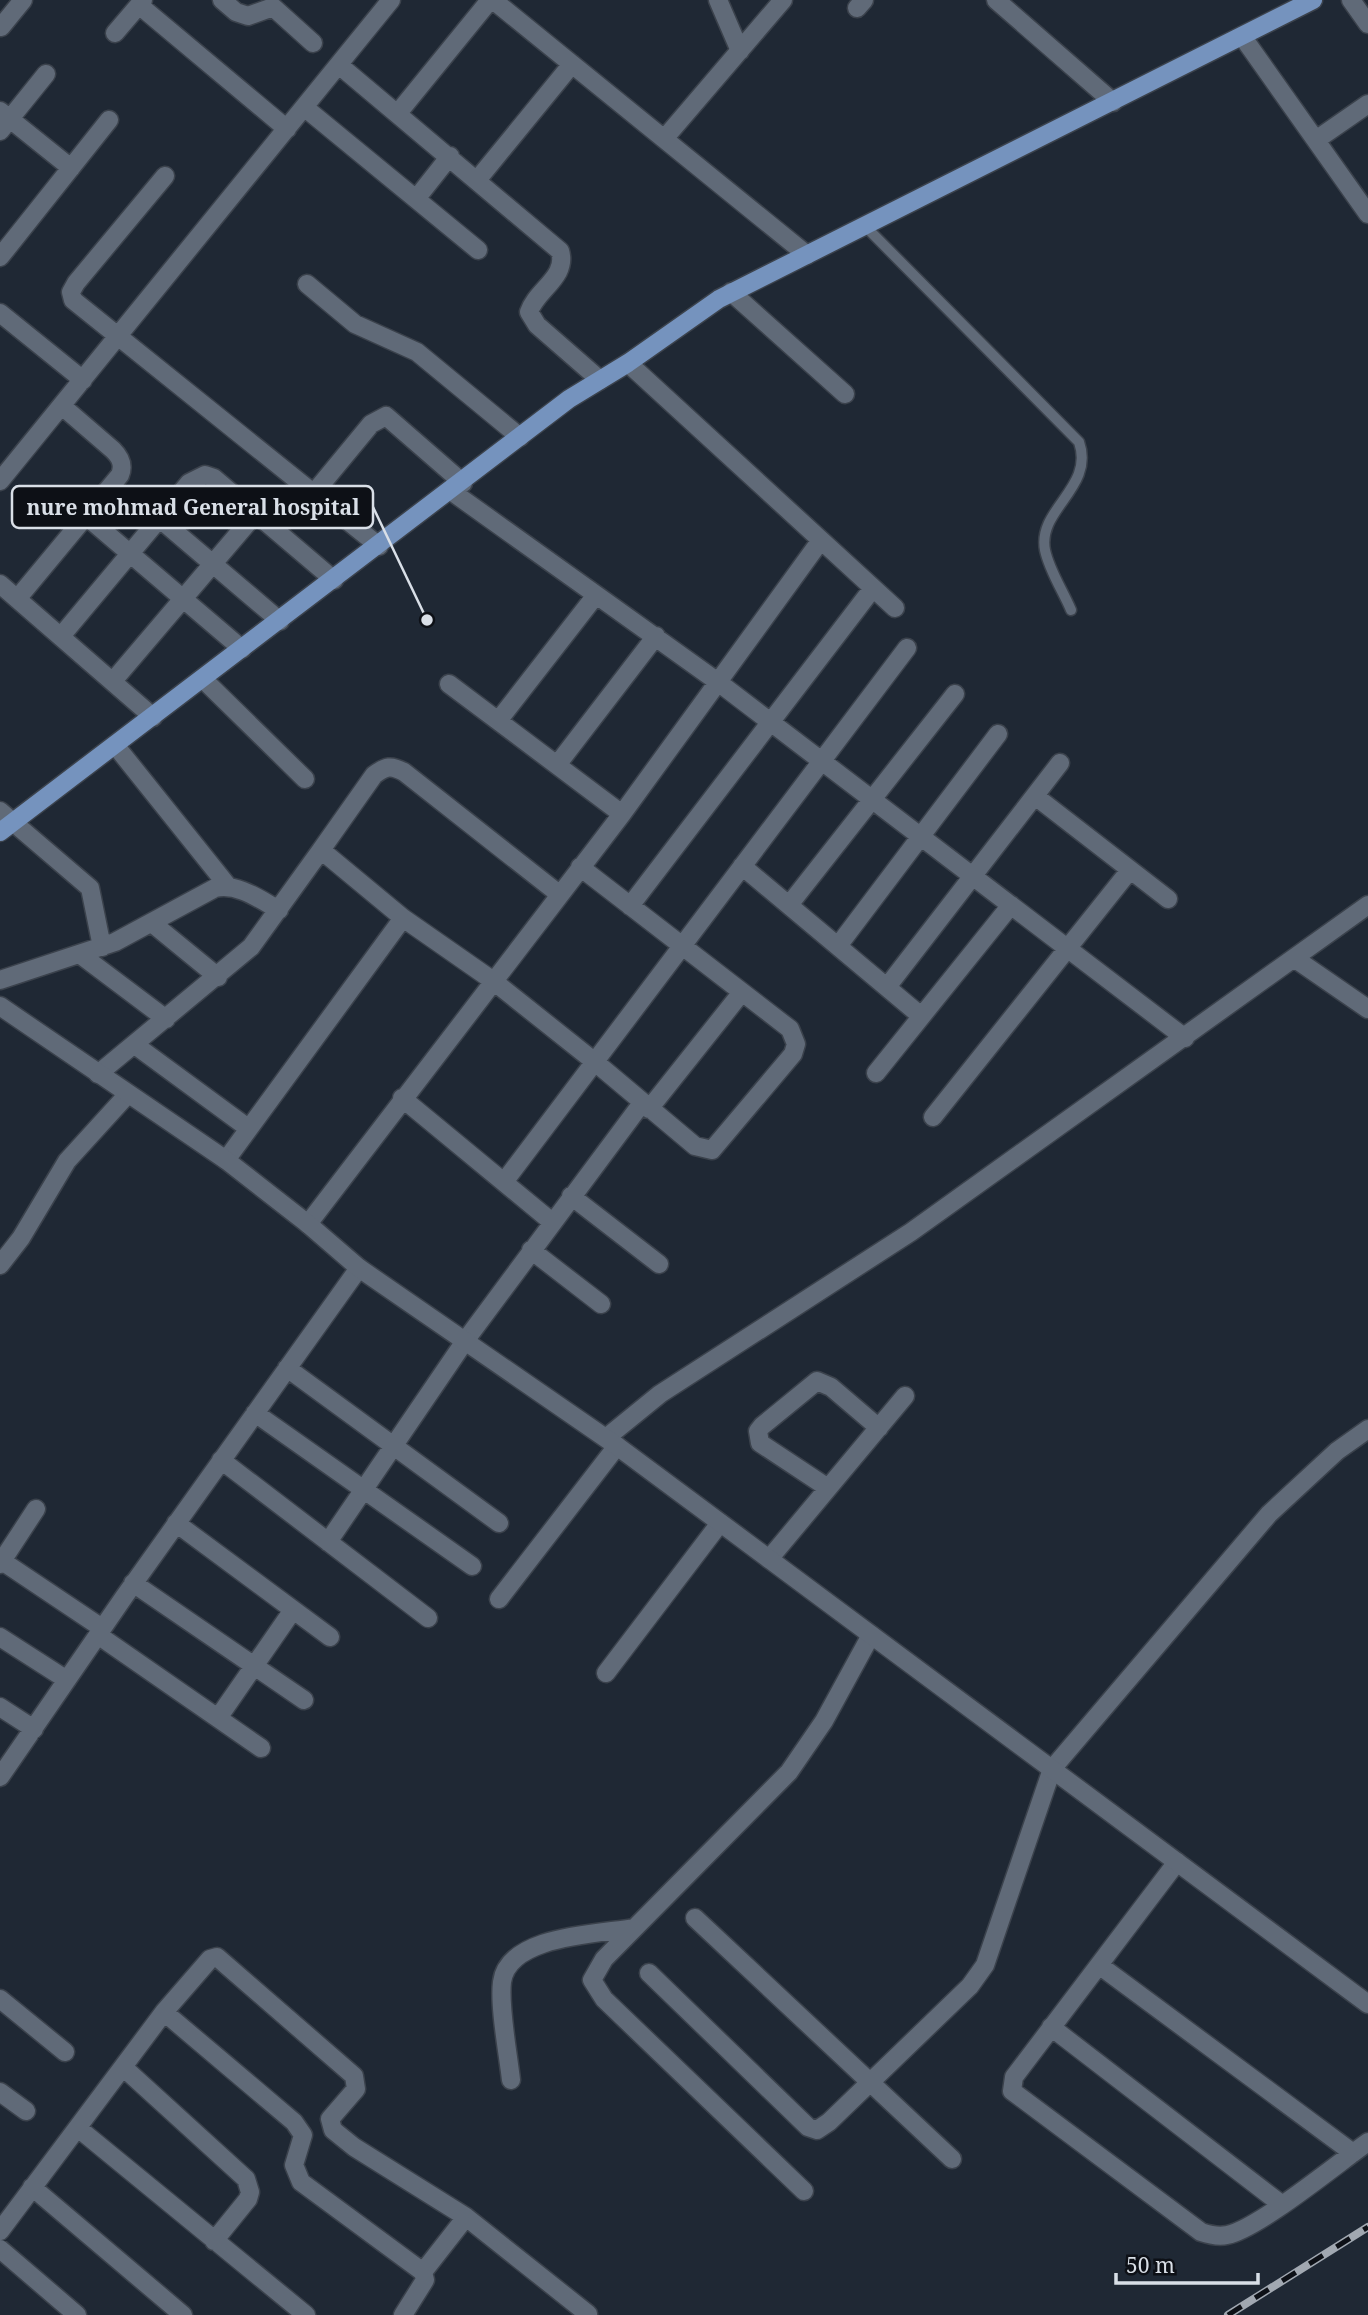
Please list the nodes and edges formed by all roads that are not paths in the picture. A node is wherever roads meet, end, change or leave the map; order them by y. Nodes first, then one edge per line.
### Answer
1 (23, 0) edge
2 (222, 0) edge
3 (391, 0) edge
4 (492, 0) edge
5 (718, 0) edge
6 (783, 0) edge
7 (996, 0) edge
8 (1313, 0) edge
9 (1351, 0) edge
10 (141, 2) edge
11 (1368, 24) edge
12 (2, 27) edge
13 (115, 33) dead end
14 (1242, 36) junction
15 (313, 43) dead end
16 (740, 51) junction
17 (572, 64) junction
18 (339, 65) junction
19 (46, 74) dead end
20 (1113, 102) junction
21 (1368, 104) edge
22 (304, 107) junction
23 (398, 113) junction
24 (109, 120) dead end
25 (3, 121) edge
26 (287, 129) junction
27 (664, 139) junction
28 (1316, 140) junction
29 (450, 156) junction
30 (71, 168) junction
31 (165, 176) dead end
32 (478, 179) junction
33 (416, 199) junction
34 (1368, 214) edge
35 (866, 226) junction
36 (478, 250) dead end
37 (807, 255) junction
38 (0, 257) edge
39 (307, 284) dead end
40 (731, 292) junction
41 (0, 313) edge
42 (118, 337) junction
43 (628, 363) junction
44 (83, 380) junction
45 (600, 380) junction
46 (845, 394) dead end
47 (62, 406) junction
48 (520, 437) junction
49 (0, 481) edge
50 (457, 487) junction
51 (314, 493) junction
52 (256, 513) junction
53 (86, 516) junction
54 (160, 519) junction
55 (821, 540) junction
56 (379, 546) junction
57 (131, 555) junction
58 (213, 564) junction
59 (334, 580) junction
60 (0, 584) edge
61 (873, 588) junction
62 (596, 594) junction
63 (17, 599) junction
64 (182, 599) junction
65 (895, 608) dead end
66 (1071, 610) dead end
67 (280, 621) junction
68 (62, 635) junction
69 (656, 636) junction
70 (906, 648) dead end
71 (242, 649) junction
72 (203, 679) junction
73 (113, 681) junction
74 (718, 682) junction
75 (449, 684) dead end
76 (955, 694) dead end
77 (153, 717) junction
78 (498, 721) junction
79 (771, 722) junction
80 (998, 734) dead end
81 (115, 745) junction
82 (821, 762) junction
83 (1060, 763) dead end
84 (557, 765) junction
85 (305, 779) dead end
86 (1035, 796) junction
87 (871, 800) junction
88 (622, 814) junction
89 (4, 822) edge
90 (920, 837) junction
91 (321, 850) junction
92 (743, 866) junction
93 (580, 867) junction
94 (1130, 870) junction
95 (973, 876) junction
96 (227, 885) junction
97 (559, 894) junction
98 (1168, 899) dead end
99 (789, 905) junction
100 (1010, 905) junction
101 (1368, 905) edge
102 (630, 906) junction
103 (279, 910) junction
104 (403, 918) junction
105 (152, 923) junction
106 (682, 946) junction
107 (838, 946) junction
108 (102, 947) junction
109 (1068, 948) junction
110 (81, 955) junction
111 (1294, 958) junction
112 (218, 977) junction
113 (0, 980) edge
114 (492, 980) junction
115 (887, 987) junction
116 (742, 992) junction
117 (0, 1006) edge
118 (1368, 1009) edge
119 (921, 1016) junction
120 (166, 1019) junction
121 (1185, 1038) junction
122 (135, 1045) junction
123 (595, 1062) junction
124 (876, 1073) dead end
125 (98, 1074) junction
126 (128, 1094) junction
127 (402, 1098) junction
128 (646, 1106) junction
129 (933, 1117) dead end
130 (248, 1128) junction
131 (226, 1160) junction
132 (504, 1182) junction
133 (572, 1196) junction
134 (552, 1222) junction
135 (308, 1224) junction
136 (531, 1250) junction
137 (659, 1264) dead end
138 (0, 1265) edge
139 (359, 1268) junction
140 (601, 1304) dead end
141 (465, 1341) junction
142 (287, 1368) junction
143 (905, 1396) dead end
144 (255, 1413) junction
145 (879, 1428) junction
146 (1368, 1429) edge
147 (611, 1442) junction
148 (394, 1446) junction
149 (221, 1460) junction
150 (828, 1488) junction
151 (363, 1490) junction
152 (36, 1509) dead end
153 (176, 1523) junction
154 (499, 1523) dead end
155 (720, 1523) junction
156 (328, 1542) junction
157 (769, 1559) junction
158 (1, 1562) edge
159 (472, 1566) dead end
160 (134, 1583) junction
161 (499, 1599) dead end
162 (293, 1610) junction
163 (428, 1618) dead end
164 (100, 1631) junction
165 (871, 1635) junction
166 (0, 1637) edge
167 (330, 1637) dead end
168 (254, 1666) junction
169 (606, 1674) dead end
170 (67, 1680) junction
171 (304, 1700) dead end
172 (0, 1707) edge
173 (218, 1718) junction
174 (34, 1729) junction
175 (261, 1748) dead end
176 (2, 1769) edge
177 (1052, 1769) junction
178 (1177, 1863) junction
179 (695, 1918) dead end
180 (634, 1928) junction
181 (1099, 1965) junction
182 (649, 1973) dead end
183 (0, 1999) edge
184 (1368, 2004) edge
185 (164, 2012) junction
186 (1051, 2027) junction
187 (65, 2052) dead end
188 (123, 2067) junction
189 (511, 2080) dead end
190 (870, 2082) junction
191 (0, 2092) edge
192 (26, 2111) dead end
193 (78, 2128) junction
194 (1368, 2142) edge
195 (1353, 2153) junction
196 (952, 2159) dead end
197 (32, 2187) junction
198 (804, 2191) dead end
199 (1281, 2204) junction
200 (466, 2217) junction
201 (0, 2231) edge
202 (215, 2241) junction
203 (0, 2249) edge
204 (423, 2272) junction
205 (588, 2314) edge
206 (77, 2315) edge
207 (183, 2315) edge
208 (306, 2315) edge
209 (403, 2315) edge

1 - 12 street
2 - 15 street
3 - 18 street
4 - 17 street
4 - 23 street
5 - 16 street
6 - 16 street
7 - 20 street
8 - 14 main road
9 - 11 street
10 - 13 street
10 - 26 street
14 - 20 main road
14 - 28 street
16 - 27 street
17 - 27 street
17 - 32 street
18 - 22 street
18 - 23 street
19 - 25 street
20 - 35 main road
21 - 28 street
22 - 26 street
22 - 33 street
23 - 29 street
24 - 30 street
25 - 30 street
26 - 42 street
27 - 37 street
28 - 34 street
29 - 32 street
29 - 33 street
30 - 38 street
31 - 42 street
32 - 45 street
33 - 36 street
35 - 37 main road
35 - 66 lane
37 - 40 main road
39 - 48 street
40 - 43 main road
40 - 46 street
41 - 44 street
42 - 44 street
42 - 51 street
43 - 45 main road
43 - 55 street
44 - 47 street
45 - 48 main road
47 - 49 street
47 - 53 street
48 - 50 main road
50 - 51 street
50 - 56 main road
50 - 62 street
51 - 56 street
52 - 54 street
52 - 58 street
52 - 59 street
53 - 57 street
53 - 63 street
54 - 57 street
54 - 58 street
55 - 61 street
55 - 74 street
56 - 59 main road
57 - 64 street
57 - 68 street
58 - 64 street
58 - 67 street
59 - 67 main road
60 - 63 street
61 - 65 street
61 - 79 street
62 - 69 street
62 - 78 street
63 - 68 street
64 - 71 street
64 - 73 street
67 - 71 main road
68 - 73 street
69 - 74 street
69 - 84 street
70 - 82 street
71 - 72 main road
72 - 77 main road
72 - 85 street
73 - 77 street
74 - 79 street
74 - 88 street
75 - 78 street
76 - 87 street
77 - 81 main road
78 - 84 street
79 - 82 street
79 - 102 street
80 - 90 street
81 - 89 main road
81 - 96 street
82 - 87 street
82 - 92 street
83 - 86 street
84 - 88 street
86 - 94 street
86 - 95 street
87 - 90 street
87 - 99 street
88 - 93 street
89 - 108 street
90 - 95 street
90 - 107 street
91 - 97 street
91 - 103 street
91 - 104 street
92 - 99 street
92 - 106 street
93 - 97 street
93 - 102 street
94 - 98 street
94 - 109 street
95 - 100 street
95 - 115 street
96 - 103 street
96 - 105 street
97 - 114 street
99 - 107 street
100 - 109 street
100 - 119 street
101 - 111 street
102 - 106 street
103 - 112 street
104 - 114 street
104 - 130 street
105 - 108 street
105 - 112 street
106 - 116 street
106 - 123 street
107 - 115 street
108 - 110 street
109 - 121 street
109 - 129 street
110 - 113 street
110 - 120 street
111 - 118 street
111 - 121 street
112 - 120 street
114 - 123 street
114 - 127 street
115 - 119 street
116 - 128 street
116 - 128 street
117 - 125 street
119 - 124 street
120 - 122 street
121 - 147 street
122 - 125 street
122 - 130 street
123 - 128 street
123 - 132 street
125 - 126 street
126 - 131 street
126 - 138 street
127 - 132 street
127 - 135 street
128 - 133 street
130 - 131 street
131 - 135 street
132 - 134 street
133 - 134 street
133 - 137 street
134 - 136 street
135 - 139 street
136 - 140 street
136 - 141 street
139 - 141 street
139 - 142 street
141 - 147 street
141 - 148 street
142 - 144 street
142 - 148 street
143 - 145 street
144 - 149 street
144 - 151 street
145 - 150 street
145 - 150 street
146 - 177 street
147 - 155 street
147 - 161 street
148 - 151 street
148 - 154 street
149 - 153 street
149 - 156 street
150 - 157 street
151 - 156 street
151 - 159 street
152 - 158 street
153 - 160 street
153 - 162 street
155 - 157 street
155 - 169 street
156 - 163 street
157 - 165 street
158 - 164 street
160 - 164 street
160 - 168 street
162 - 167 street
162 - 168 street
164 - 170 street
164 - 173 street
165 - 177 street
165 - 180 street
166 - 170 street
168 - 171 street
168 - 173 street
170 - 174 street
172 - 174 street
173 - 175 street
174 - 176 street
177 - 178 street
177 - 190 street
178 - 181 street
178 - 184 street
179 - 190 street
180 - 189 street
180 - 198 street
181 - 186 street
181 - 195 street
182 - 190 street
183 - 187 street
185 - 188 street
185 - 200 street
185 - 204 street
186 - 199 street
186 - 199 street
188 - 193 street
188 - 202 street
190 - 196 street
191 - 192 street
193 - 197 street
193 - 202 street
194 - 195 street
195 - 199 street
197 - 201 street
197 - 207 street
200 - 204 street
200 - 205 street
202 - 208 street
203 - 206 street
204 - 209 street

